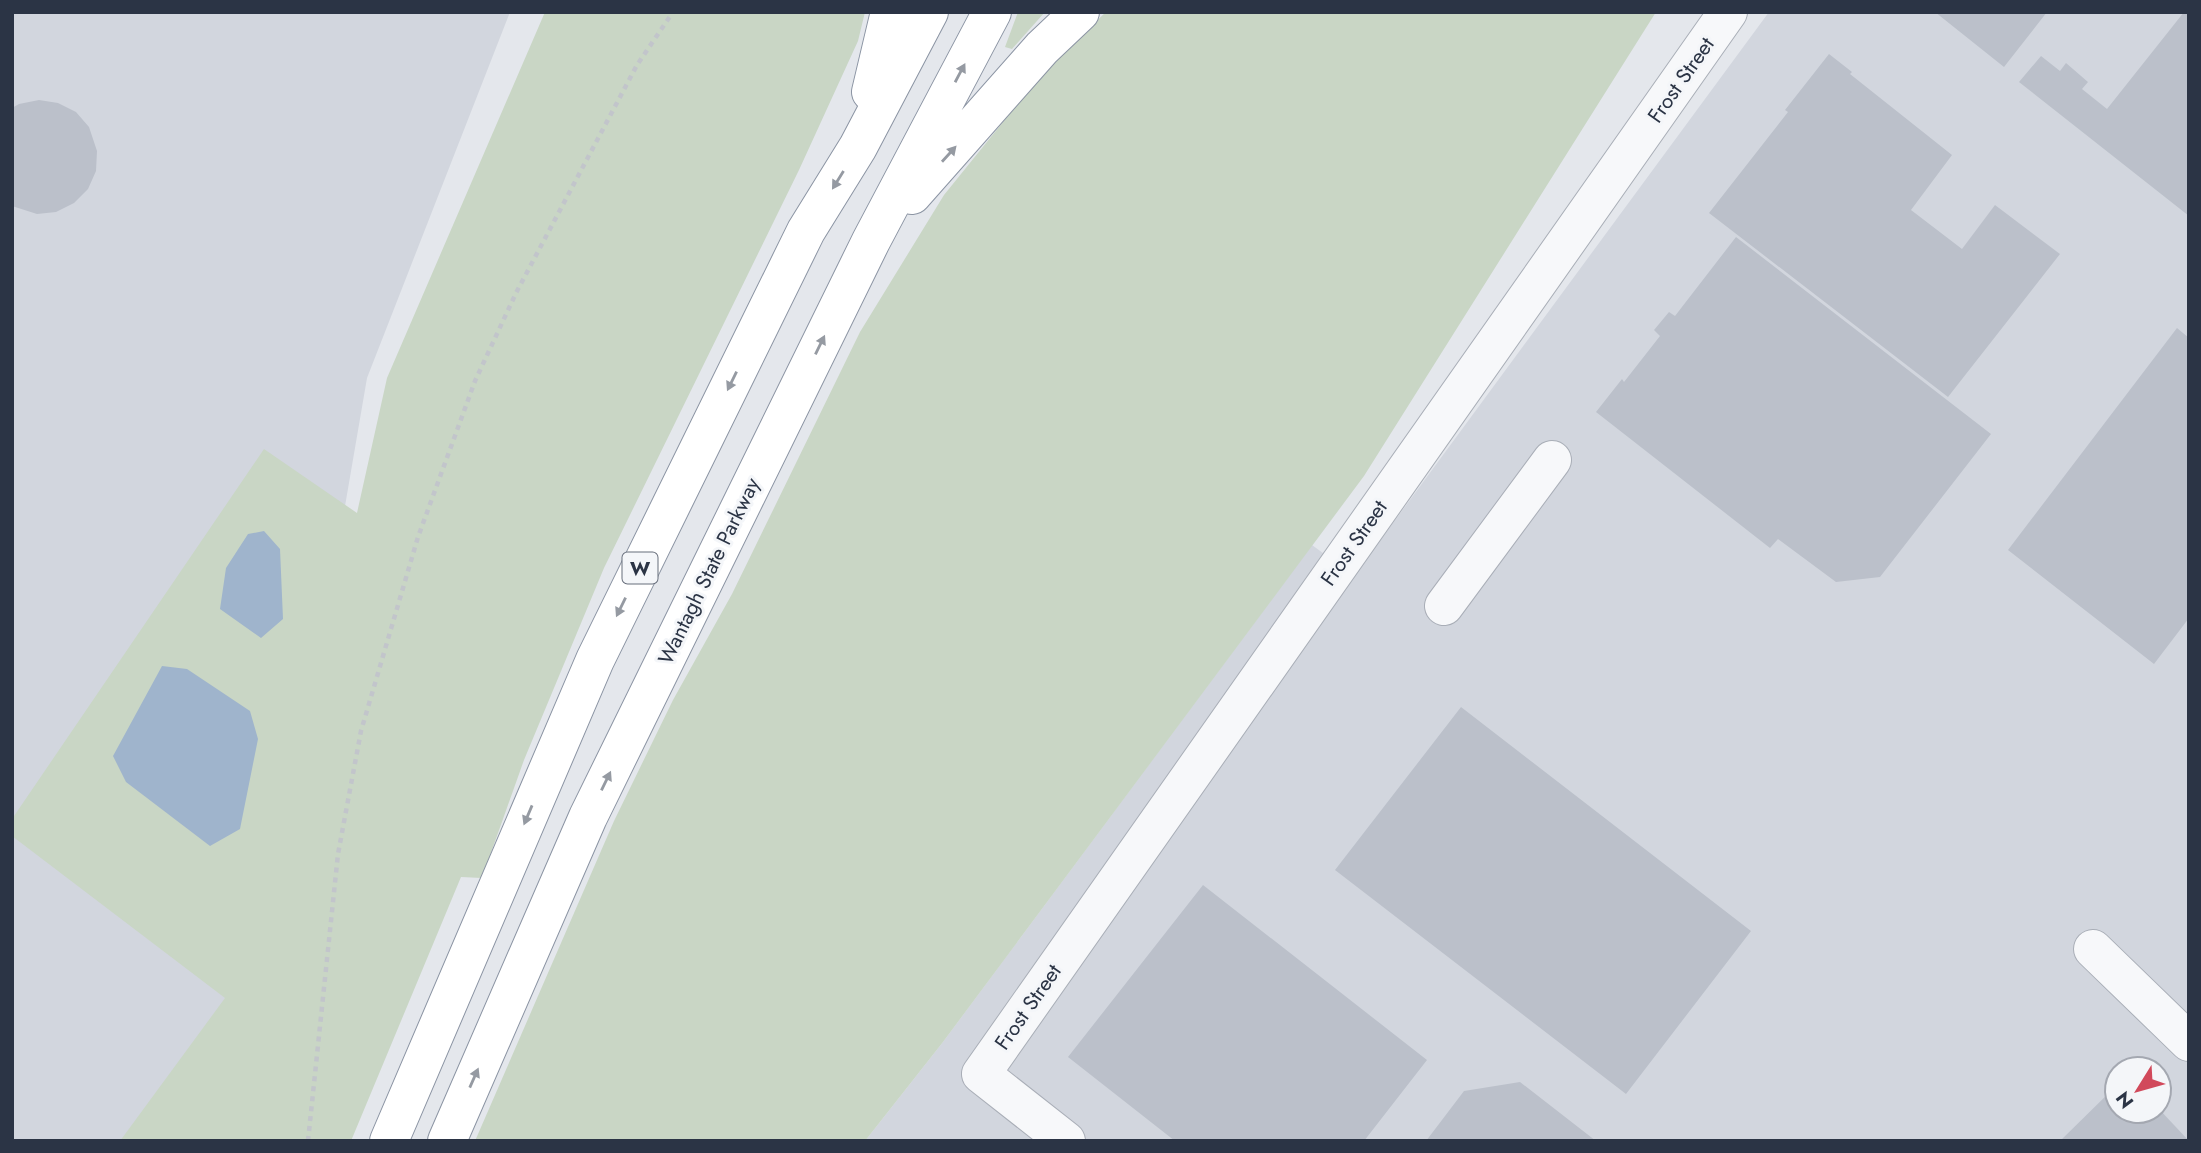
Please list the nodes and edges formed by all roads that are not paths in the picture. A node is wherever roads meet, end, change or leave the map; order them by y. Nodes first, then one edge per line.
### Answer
1 (890, 12) edge
2 (929, 12) edge
3 (992, 12) edge
4 (1080, 12) edge
5 (1728, 12) edge
6 (858, 147) junction
7 (871, 241) junction
8 (1552, 460) dead end
9 (1444, 606) dead end
10 (2093, 949) dead end
11 (2189, 1042) edge
12 (389, 1141) edge
13 (447, 1141) edge
14 (1066, 1141) edge

1 - 6 highway
2 - 6 highway, W
7 -> 3 highway, Wantagh State Parkway
7 -> 4 highway
5 - 14 street, Frost Street
6 -> 12 highway, W
13 -> 7 highway, Wantagh State Parkway
8 - 9 street
10 - 11 street

